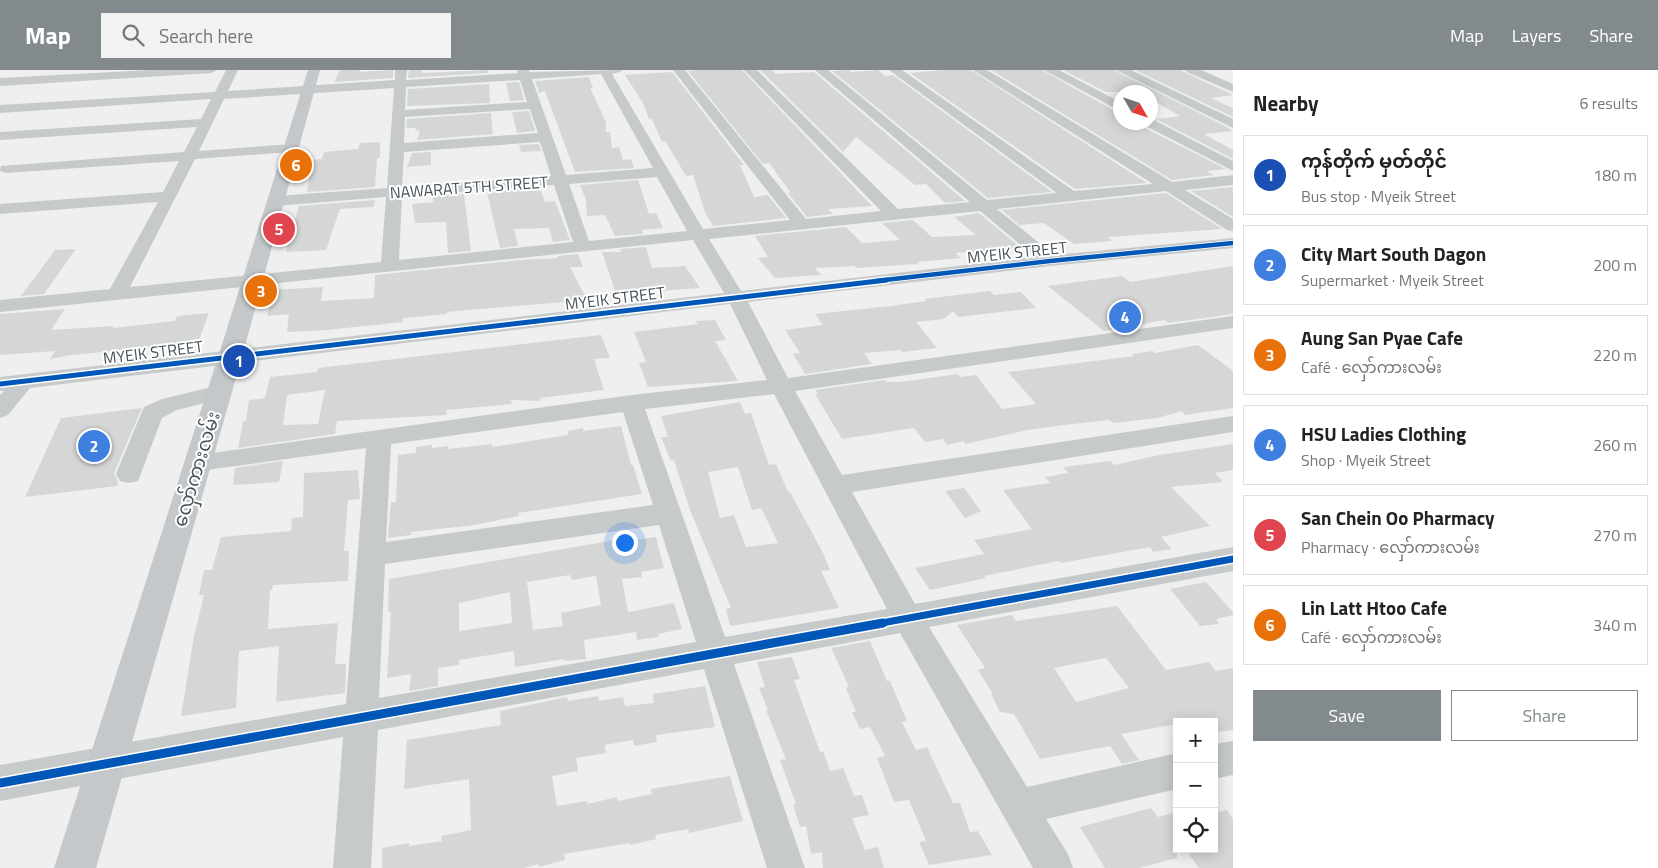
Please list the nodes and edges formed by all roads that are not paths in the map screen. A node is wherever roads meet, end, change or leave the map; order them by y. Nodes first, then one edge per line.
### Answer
1 (34, 70) edge
2 (211, 70) edge
3 (232, 70) edge
4 (314, 70) edge
5 (608, 70) edge
6 (678, 70) edge
7 (750, 70) edge
8 (821, 70) edge
9 (895, 70) edge
10 (979, 70) edge
11 (1050, 70) edge
12 (1122, 70) edge
13 (1191, 70) edge
14 (99, 73) edge
15 (524, 73) edge
16 (400, 76) edge
17 (21, 81) junction
18 (0, 82) edge
19 (309, 88) junction
20 (1233, 88) edge
21 (220, 94) junction
22 (69, 104) junction
23 (1113, 104) edge
24 (535, 105) junction
25 (0, 109) edge
26 (398, 114) junction
27 (204, 123) junction
28 (1233, 124) edge
29 (1158, 127) edge
30 (41, 133) junction
31 (0, 136) edge
32 (546, 137) junction
33 (29, 145) dead end
34 (292, 148) junction
35 (396, 148) junction
36 (187, 156) junction
37 (18, 157) dead end
38 (1233, 167) edge
39 (3, 172) edge
40 (662, 172) junction
41 (560, 180) junction
42 (1233, 180) edge
43 (1168, 186) junction
44 (394, 192) junction
45 (169, 196) junction
46 (1072, 197) junction
47 (276, 201) junction
48 (984, 206) junction
49 (0, 210) edge
50 (894, 215) junction
51 (802, 224) junction
52 (1233, 226) edge
53 (698, 235) junction
54 (1233, 243) edge
55 (583, 247) junction
56 (1050, 261) junction
57 (390, 267) junction
58 (253, 281) junction
59 (116, 295) junction
60 (736, 298) junction
61 (0, 306) edge
62 (1233, 322) edge
63 (230, 357) junction
64 (23, 382) junction
65 (0, 384) edge
66 (781, 386) junction
67 (220, 392) junction
68 (632, 403) junction
69 (0, 410) edge
70 (1233, 424) edge
71 (379, 437) junction
72 (199, 462) junction
73 (129, 474) dead end
74 (836, 485) junction
75 (669, 513) junction
76 (372, 555) junction
77 (1233, 558) edge
78 (907, 617) junction
79 (716, 653) junction
80 (362, 717) junction
81 (1233, 758) edge
82 (1218, 761) edge
83 (107, 763) junction
84 (1173, 771) edge
85 (0, 783) edge
86 (1019, 806) junction
87 (75, 868) edge
88 (352, 868) edge
89 (786, 868) edge
90 (1054, 868) edge

1 - 17 street
2 - 14 street
3 - 21 street
4 - 19 main road, လှော်ကားလမ်း
5 - 15 street
5 - 40 street
6 - 51 street
7 - 50 street
8 - 48 street
9 - 46 street
10 - 43 street
11 - 23 street
12 - 28 street
13 - 20 street
14 - 17 street
14 - 22 street
15 - 16 street
15 - 24 street
16 - 19 street
16 - 26 street
17 - 18 street
19 - 21 street
19 - 34 main road, လှော်ကားလမ်း
21 - 22 street
21 - 27 street
22 - 25 street
22 - 30 street
24 - 26 street
24 - 32 street
26 - 35 street
27 - 30 street
27 - 36 street
29 - 38 street
30 - 31 street
30 - 33 street
32 - 35 street
32 - 41 street
34 - 36 street
34 - 47 main road, လှော်ကားလမ်း
35 - 44 street
36 - 39 street
36 - 45 street
37 - 39 street
40 - 41 street, NAWARAT 5TH STREET
40 - 53 street
41 - 44 street, NAWARAT 5TH STREET
41 - 55 street
42 - 43 street
43 - 46 street
43 - 52 street
44 - 47 street, NAWARAT 5TH STREET
44 - 57 street
45 - 49 street
45 - 59 street
46 - 48 street
47 - 58 main road, လှော်ကားလမ်း
48 - 50 street
48 - 56 street
50 - 51 street
51 - 53 street
53 - 55 street
53 - 60 street
54 - 56 street, MYEIK STREET
55 - 57 street
56 - 60 street, MYEIK STREET
57 - 58 street
58 - 59 street
58 - 63 main road, လှော်ကားလမ်း
59 - 61 street
60 - 63 street, MYEIK STREET
60 - 66 street
62 - 66 street
63 - 64 street, MYEIK STREET
63 - 67 main road, လှော်ကားလမ်း
64 - 65 street, MYEIK STREET
64 - 69 street
66 - 68 street
66 - 74 street
67 - 72 main road, လှော်ကားလမ်း
67 - 73 street
68 - 71 street
68 - 75 street
70 - 74 street
71 - 72 street
71 - 76 street
72 - 83 main road, လှော်ကားလမ်း
74 - 78 street
75 - 76 street
75 - 79 street
76 - 80 street
77 - 78 street
78 - 79 street
78 - 86 street
79 - 80 street
79 - 89 street
80 - 83 street
80 - 88 street
81 - 82 street
83 - 85 street
83 - 87 main road, လှော်ကားလမ်း
84 - 86 street
86 - 90 street

